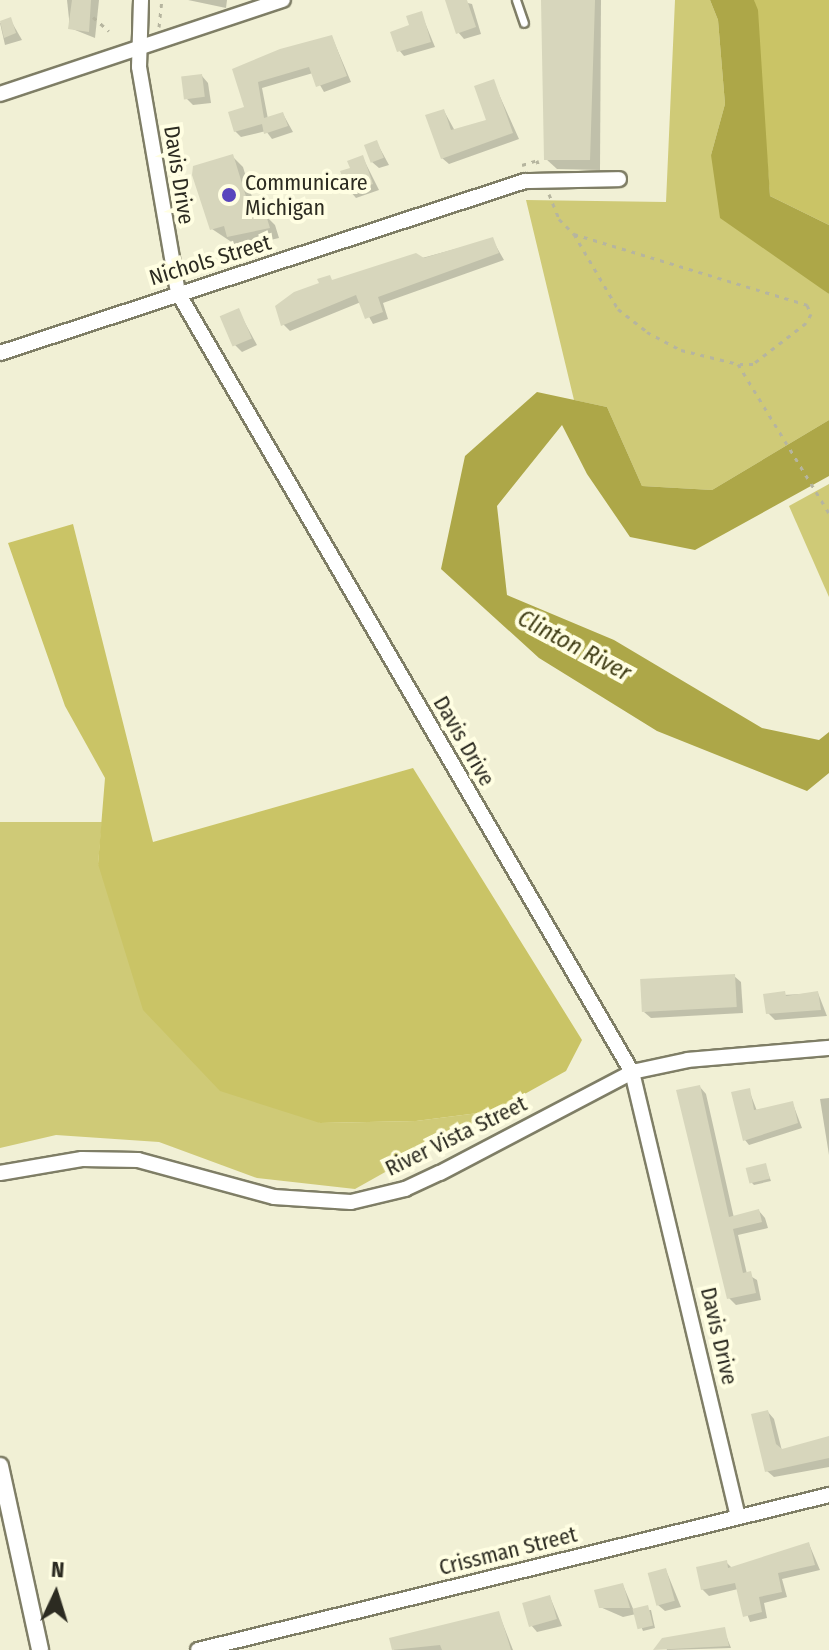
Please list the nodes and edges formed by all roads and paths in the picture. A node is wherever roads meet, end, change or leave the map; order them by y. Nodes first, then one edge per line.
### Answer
1 (141, 0) edge
2 (162, 0) edge
3 (283, 0) edge
4 (516, 0) edge
5 (93, 17) dead end
6 (524, 23) dead end
7 (109, 31) dead end
8 (159, 31) dead end
9 (138, 48) junction
10 (0, 94) edge
11 (619, 179) dead end
12 (547, 189) dead end
13 (574, 234) junction
14 (178, 293) junction
15 (0, 353) edge
16 (738, 364) junction
17 (829, 513) edge
18 (829, 1048) edge
19 (632, 1072) junction
20 (0, 1173) edge
21 (0, 1466) edge
22 (829, 1495) edge
23 (738, 1516) junction
24 (40, 1650) edge
25 (198, 1650) edge

1 - 9 street, Davis Drive
2 - 8 path
3 - 9 street
4 - 6 lane
5 - 7 path
9 - 10 street
9 - 14 street, Davis Drive
11 - 14 street, Nichols Street
12 - 13 path
13 - 16 path
13 - 16 path
14 - 15 street, Nichols Street
14 - 19 street, Davis Drive
16 - 17 path
18 - 19 street, River Vista Street
19 - 20 street, River Vista Street
19 - 23 street, Davis Drive
21 - 24 street
22 - 23 street, Crissman Street
23 - 25 street, Crissman Street

